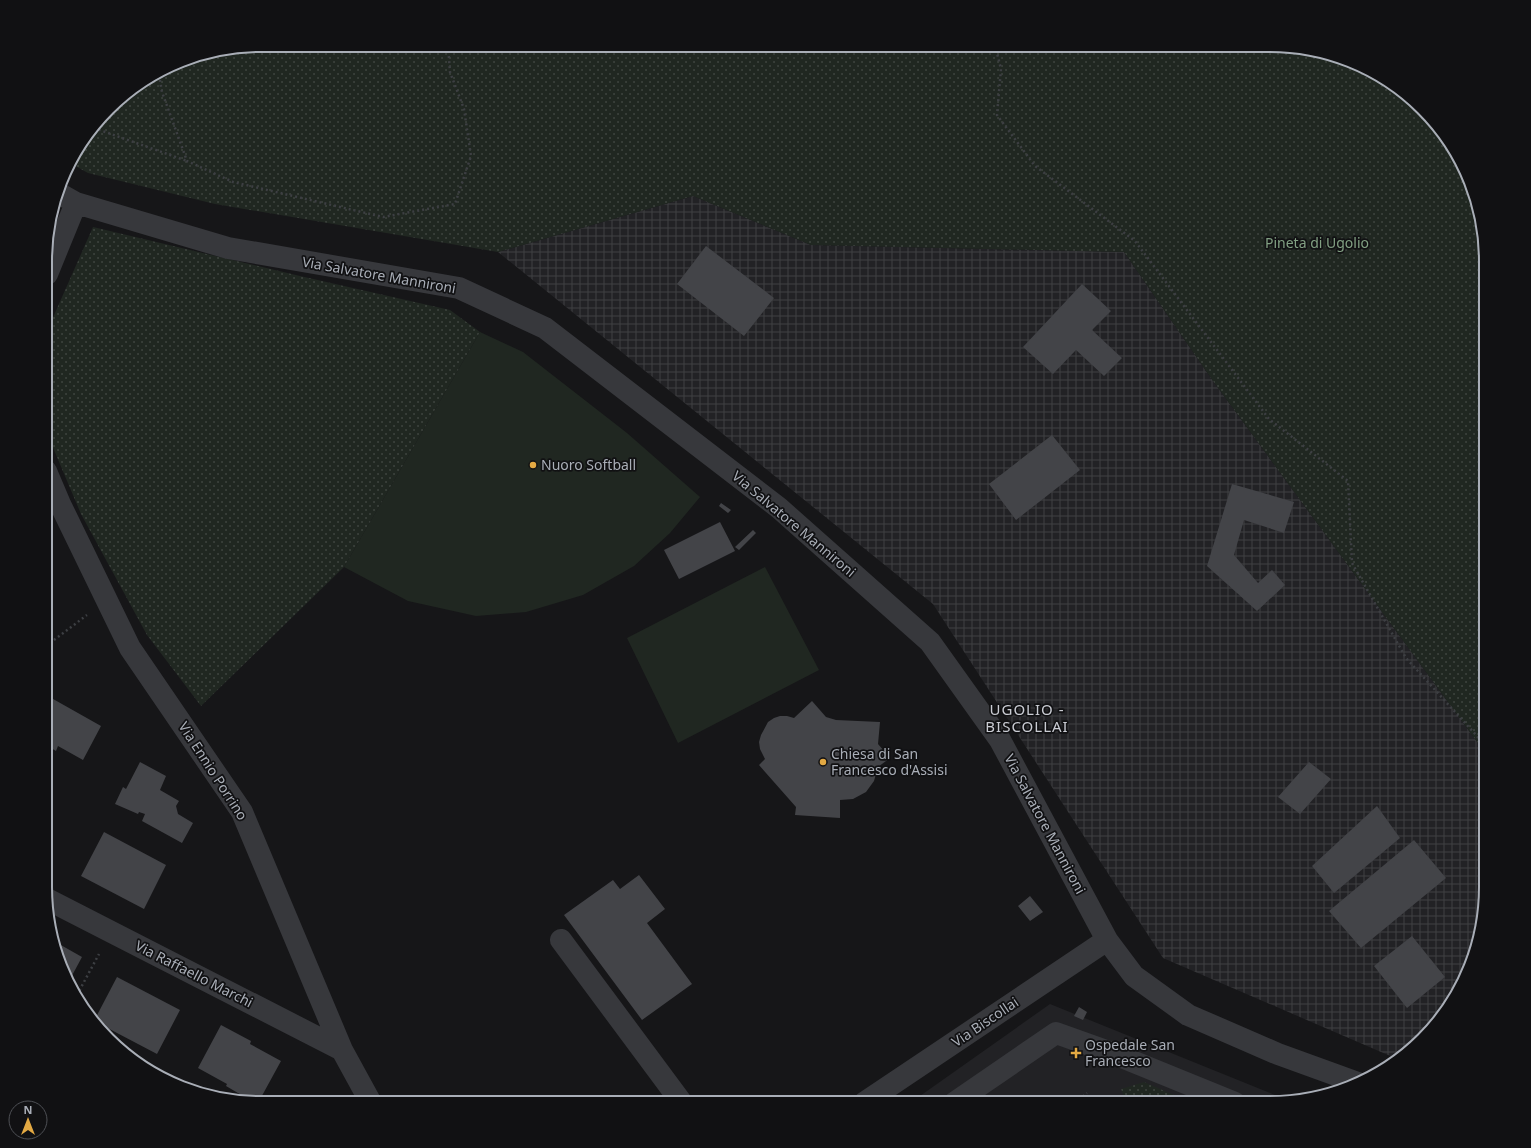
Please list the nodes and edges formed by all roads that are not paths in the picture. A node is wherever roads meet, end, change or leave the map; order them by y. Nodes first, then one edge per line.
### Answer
1 (68, 198) edge
2 (52, 256) edge
3 (52, 485) edge
4 (52, 901) edge
5 (561, 940) dead end
6 (1107, 940) junction
7 (342, 1050) junction
8 (1350, 1080) edge
9 (367, 1096) edge
10 (677, 1096) edge
11 (874, 1096) edge
12 (964, 1096) edge
13 (1218, 1096) edge

1 - 2 street
1 - 6 street, Via Salvatore Mannironi
3 - 7 street, Via Ennio Porrino
4 - 7 street, Via Raffaello Marchi
5 - 10 street
6 - 8 street, Via Salvatore Mannironi
6 - 11 street, Via Biscollai
7 - 9 street, Via Ennio Porrino
12 - 13 street

